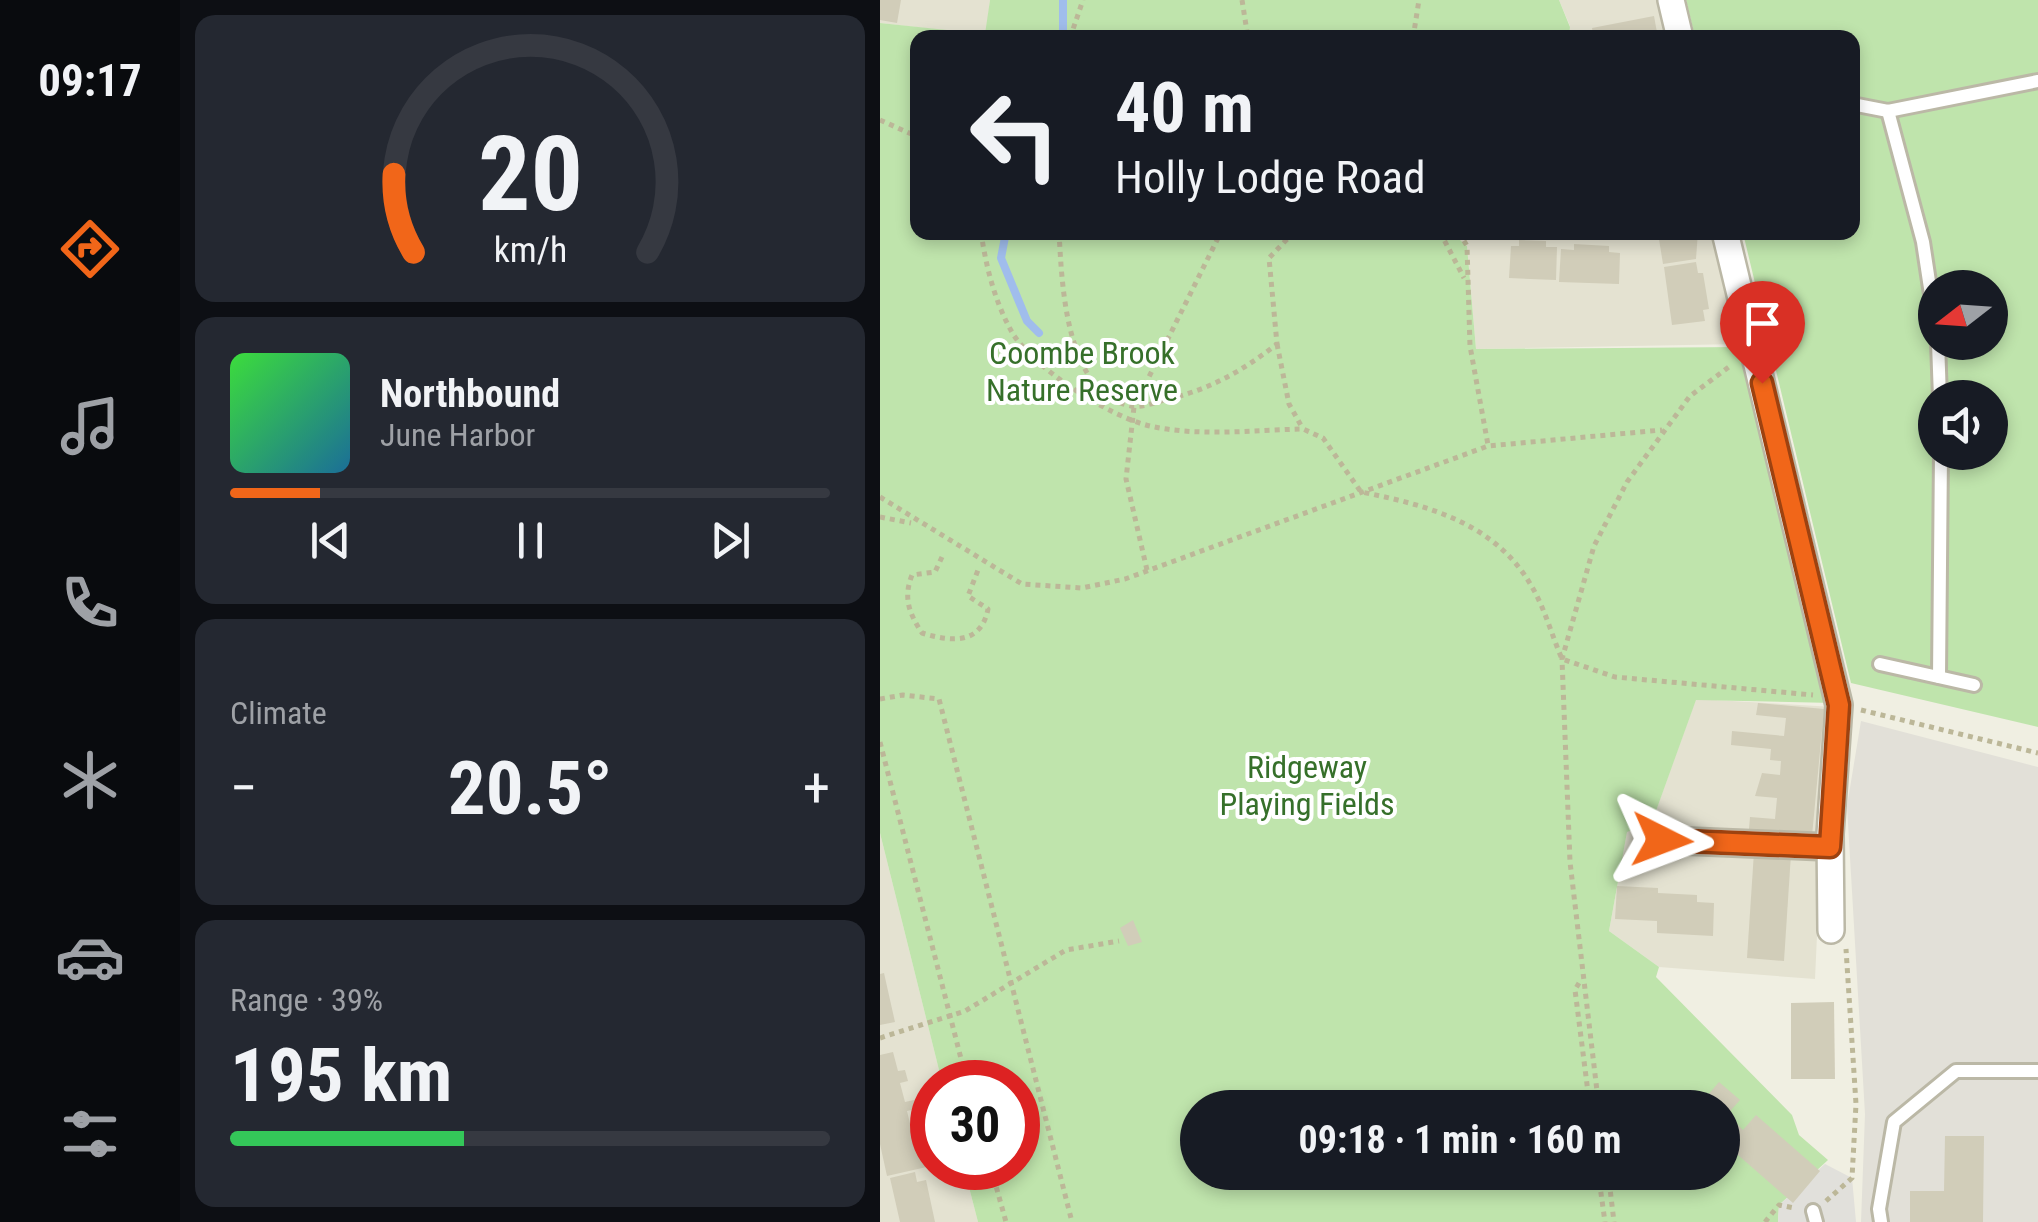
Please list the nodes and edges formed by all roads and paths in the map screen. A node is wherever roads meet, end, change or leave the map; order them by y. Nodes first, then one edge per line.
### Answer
1 (1083, 0) edge
2 (1242, 0) edge
3 (1419, 0) edge
4 (1672, 0) edge
5 (1073, 30) edge
6 (1247, 30) edge
7 (1414, 30) edge
8 (1678, 30) edge
9 (2038, 82) edge
10 (1860, 106) edge
11 (1888, 112) junction
12 (880, 120) edge
13 (910, 133) edge
14 (982, 240) edge
15 (1060, 240) edge
16 (1217, 240) edge
17 (1287, 240) edge
18 (1444, 240) edge
19 (1463, 240) edge
20 (1727, 240) edge
21 (1927, 270) edge
22 (1466, 283) junction
23 (1277, 344) junction
24 (1754, 347) junction
25 (1134, 407) junction
26 (1132, 421) junction
27 (1303, 429) junction
28 (1662, 430) junction
29 (1488, 446) junction
30 (1941, 470) edge
31 (1361, 492) junction
32 (880, 497) edge
33 (880, 516) edge
34 (916, 524) junction
35 (942, 557) dead end
36 (978, 570) dead end
37 (1146, 570) junction
38 (1562, 659) junction
39 (1880, 664) dead end
40 (1939, 677) junction
41 (1974, 685) dead end
42 (880, 699) edge
43 (1839, 705) junction
44 (880, 742) edge
45 (2038, 754) edge
46 (1662, 840) dead end
47 (1830, 847) junction
48 (1831, 930) joint
49 (1119, 941) dead end
50 (1581, 980) junction
51 (1011, 983) junction
52 (949, 1018) junction
53 (880, 1038) edge
54 (961, 1060) edge
55 (2038, 1071) edge
56 (1588, 1090) edge
57 (1596, 1090) edge
58 (997, 1190) edge
59 (1601, 1190) edge
60 (1610, 1190) edge
61 (1815, 1217) edge
62 (1006, 1222) edge
63 (1072, 1222) edge
64 (1605, 1222) edge
65 (1614, 1222) edge
66 (1765, 1222) edge
67 (1881, 1222) edge

1 - 5 path
2 - 6 path
3 - 7 path
4 - 8 street
9 - 11 lane
10 - 11 lane
11 - 21 lane
12 - 13 path
14 - 26 path
15 - 25 path
16 - 25 path
17 - 23 path
18 - 22 path
19 - 22 path
20 - 24 street
22 - 29 path
23 - 25 path
23 - 27 path
24 - 28 path
24 - 43 street
25 - 26 path
26 - 27 path
26 - 37 path
27 - 31 path
28 - 29 path
28 - 38 path
29 - 31 path
30 - 40 lane
31 - 37 path
31 - 38 path
32 - 34 path
33 - 34 path
34 - 37 path
35 - 36 path
38 - 43 path
38 - 50 path
39 - 40 lane
40 - 41 lane
42 - 51 path
43 - 45 path
43 - 47 street
44 - 52 path
46 - 47 street
47 - 48 street
48 - 61 path
49 - 51 path
50 - 56 path
50 - 57 path
51 - 52 path
51 - 63 path
52 - 53 path
52 - 54 path
55 - 67 lane
58 - 62 path
59 - 64 path
60 - 65 path
61 - 66 path

